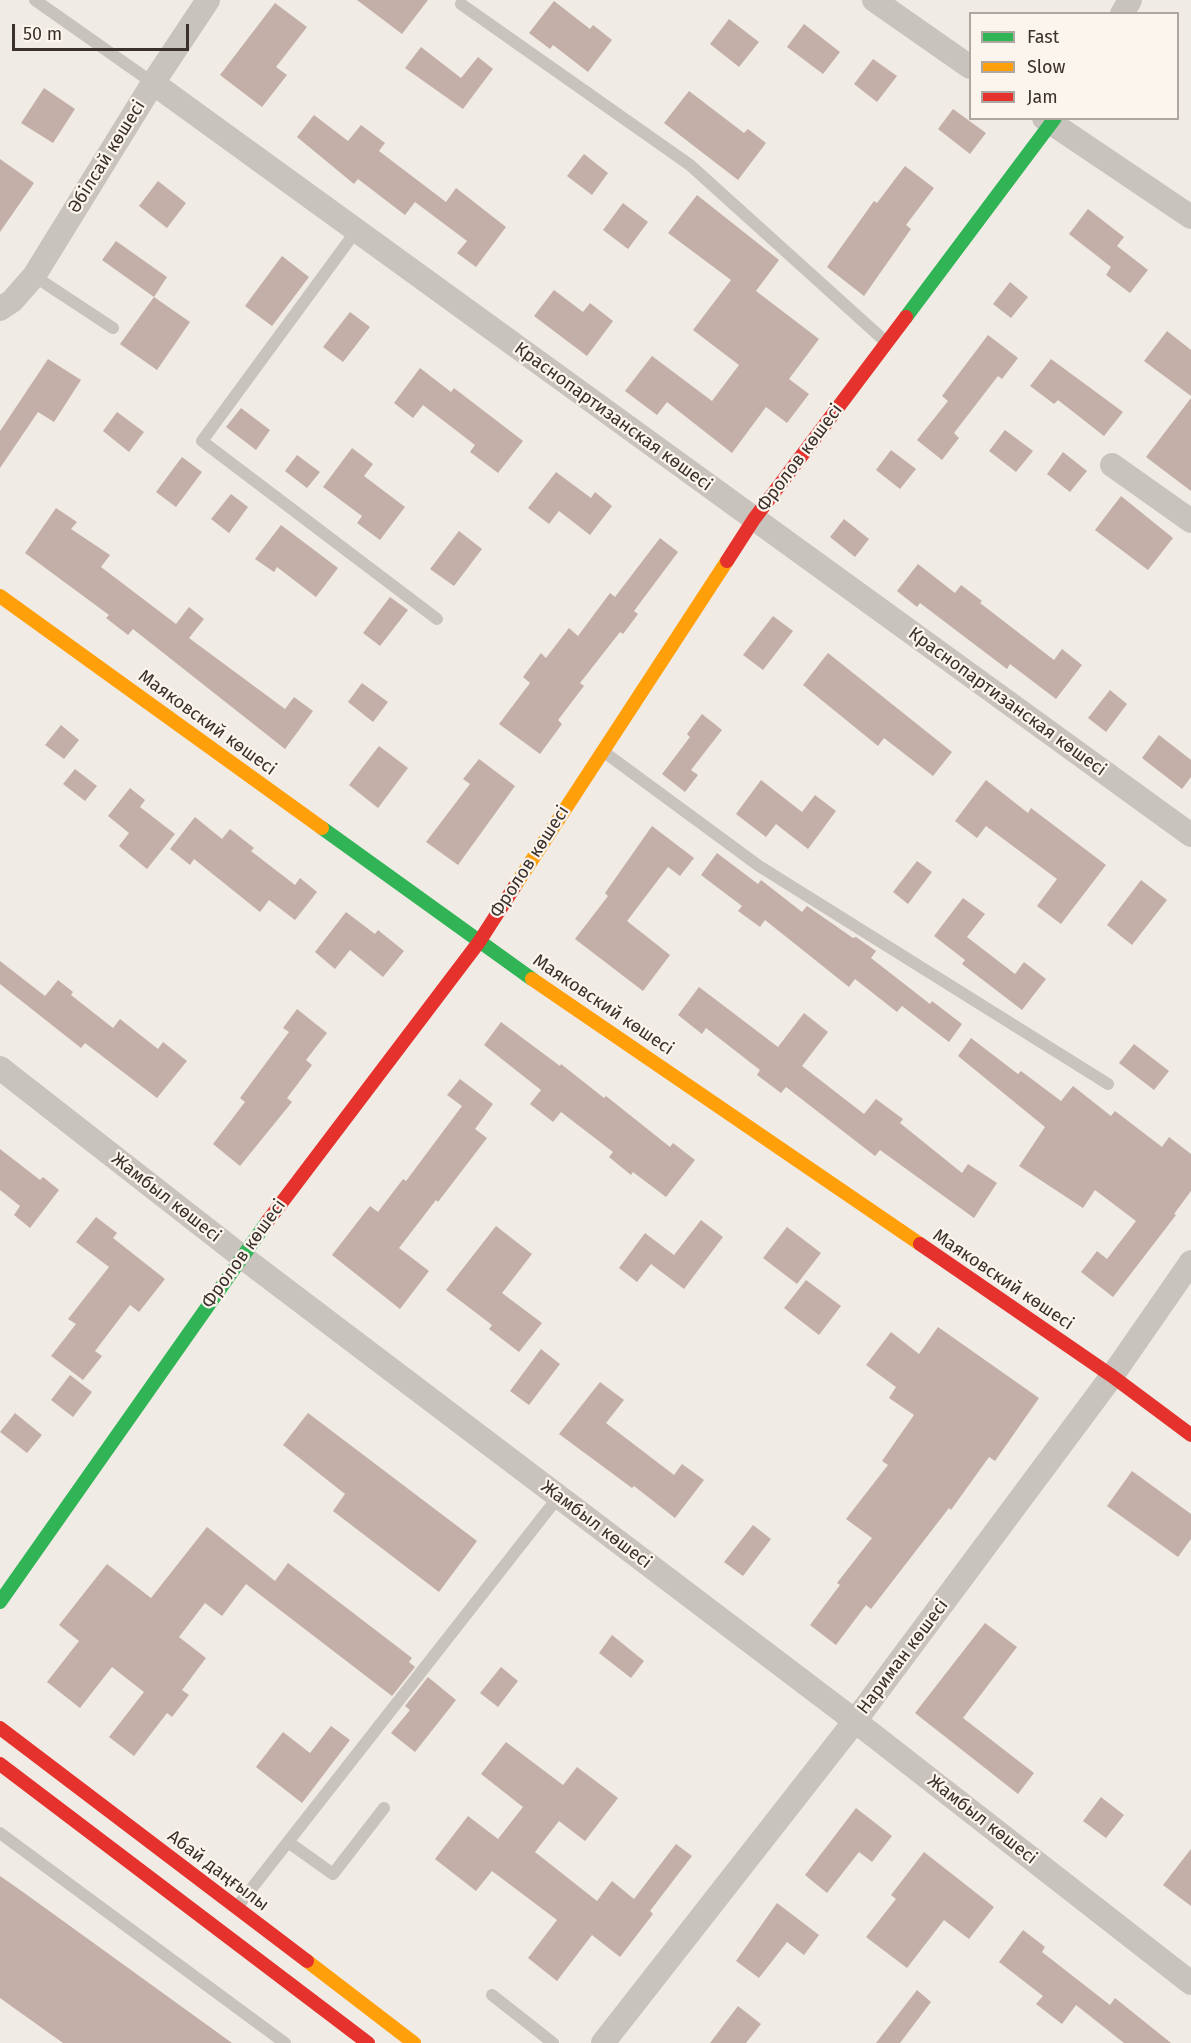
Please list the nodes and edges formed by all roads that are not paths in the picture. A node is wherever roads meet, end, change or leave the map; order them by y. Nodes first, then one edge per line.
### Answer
1 (35, 0) edge
2 (208, 0) edge
3 (874, 0) edge
4 (461, 4) dead end
5 (969, 66) edge
6 (153, 83) junction
7 (1050, 120) edge
8 (1191, 218) edge
9 (356, 231) junction
10 (34, 276) junction
11 (4, 301) edge
12 (113, 328) dead end
13 (887, 343) junction
14 (1112, 465) dead end
15 (754, 519) junction
16 (1191, 521) edge
17 (0, 596) edge
18 (437, 619) dead end
19 (603, 751) junction
20 (1191, 835) edge
21 (478, 942) junction
22 (0, 1068) edge
23 (1108, 1084) dead end
24 (241, 1256) junction
25 (1191, 1262) edge
26 (1112, 1376) junction
27 (1191, 1435) edge
28 (559, 1496) junction
29 (0, 1602) edge
30 (855, 1721) junction
31 (0, 1728) edge
32 (0, 1764) edge
33 (384, 1808) dead end
34 (0, 1833) edge
35 (288, 1842) junction
36 (237, 1908) junction
37 (1191, 1983) edge
38 (492, 1995) dead end
39 (285, 2043) edge
40 (368, 2043) edge
41 (414, 2043) edge
42 (553, 2043) edge
43 (603, 2043) edge

1 - 6 lane, Краснопартизанская көшесі
2 - 6 street, Әбілсай көшесі
3 - 5 street
4 - 13 lane
6 - 9 street, Краснопартизанская көшесі
6 - 10 street, Әбілсай көшесі
7 - 8 street
7 - 13 main road, Фролов көшесі
9 - 15 street, Краснопартизанская көшесі
9 - 18 lane
10 - 11 street, Әбілсай көшесі
10 - 12 lane
13 - 15 main road, Фролов көшесі
14 - 16 street
15 - 19 main road, Фролов көшесі
15 - 20 street, Краснопартизанская көшесі
17 - 21 main road, Маяковский көшесі
19 - 21 main road, Фролов көшесі
19 - 23 lane
21 - 24 main road, Фролов көшесі
21 - 26 main road, Маяковский көшесі
22 - 24 street, Жамбыл көшесі
24 - 28 street, Жамбыл көшесі
24 - 29 main road, Фролов көшесі
25 - 26 street, Нариман көшесі
26 - 27 main road, Маяковский көшесі
26 - 30 street, Нариман көшесі
28 - 30 street, Жамбыл көшесі
28 - 35 lane
30 - 37 street, Жамбыл көшесі
30 - 43 street, Нариман көшесі
31 - 36 main road, Абай даңғылы
32 - 40 main road
33 - 35 lane
34 - 39 lane
35 - 36 lane
36 - 41 main road, Абай даңғылы
38 - 42 lane

